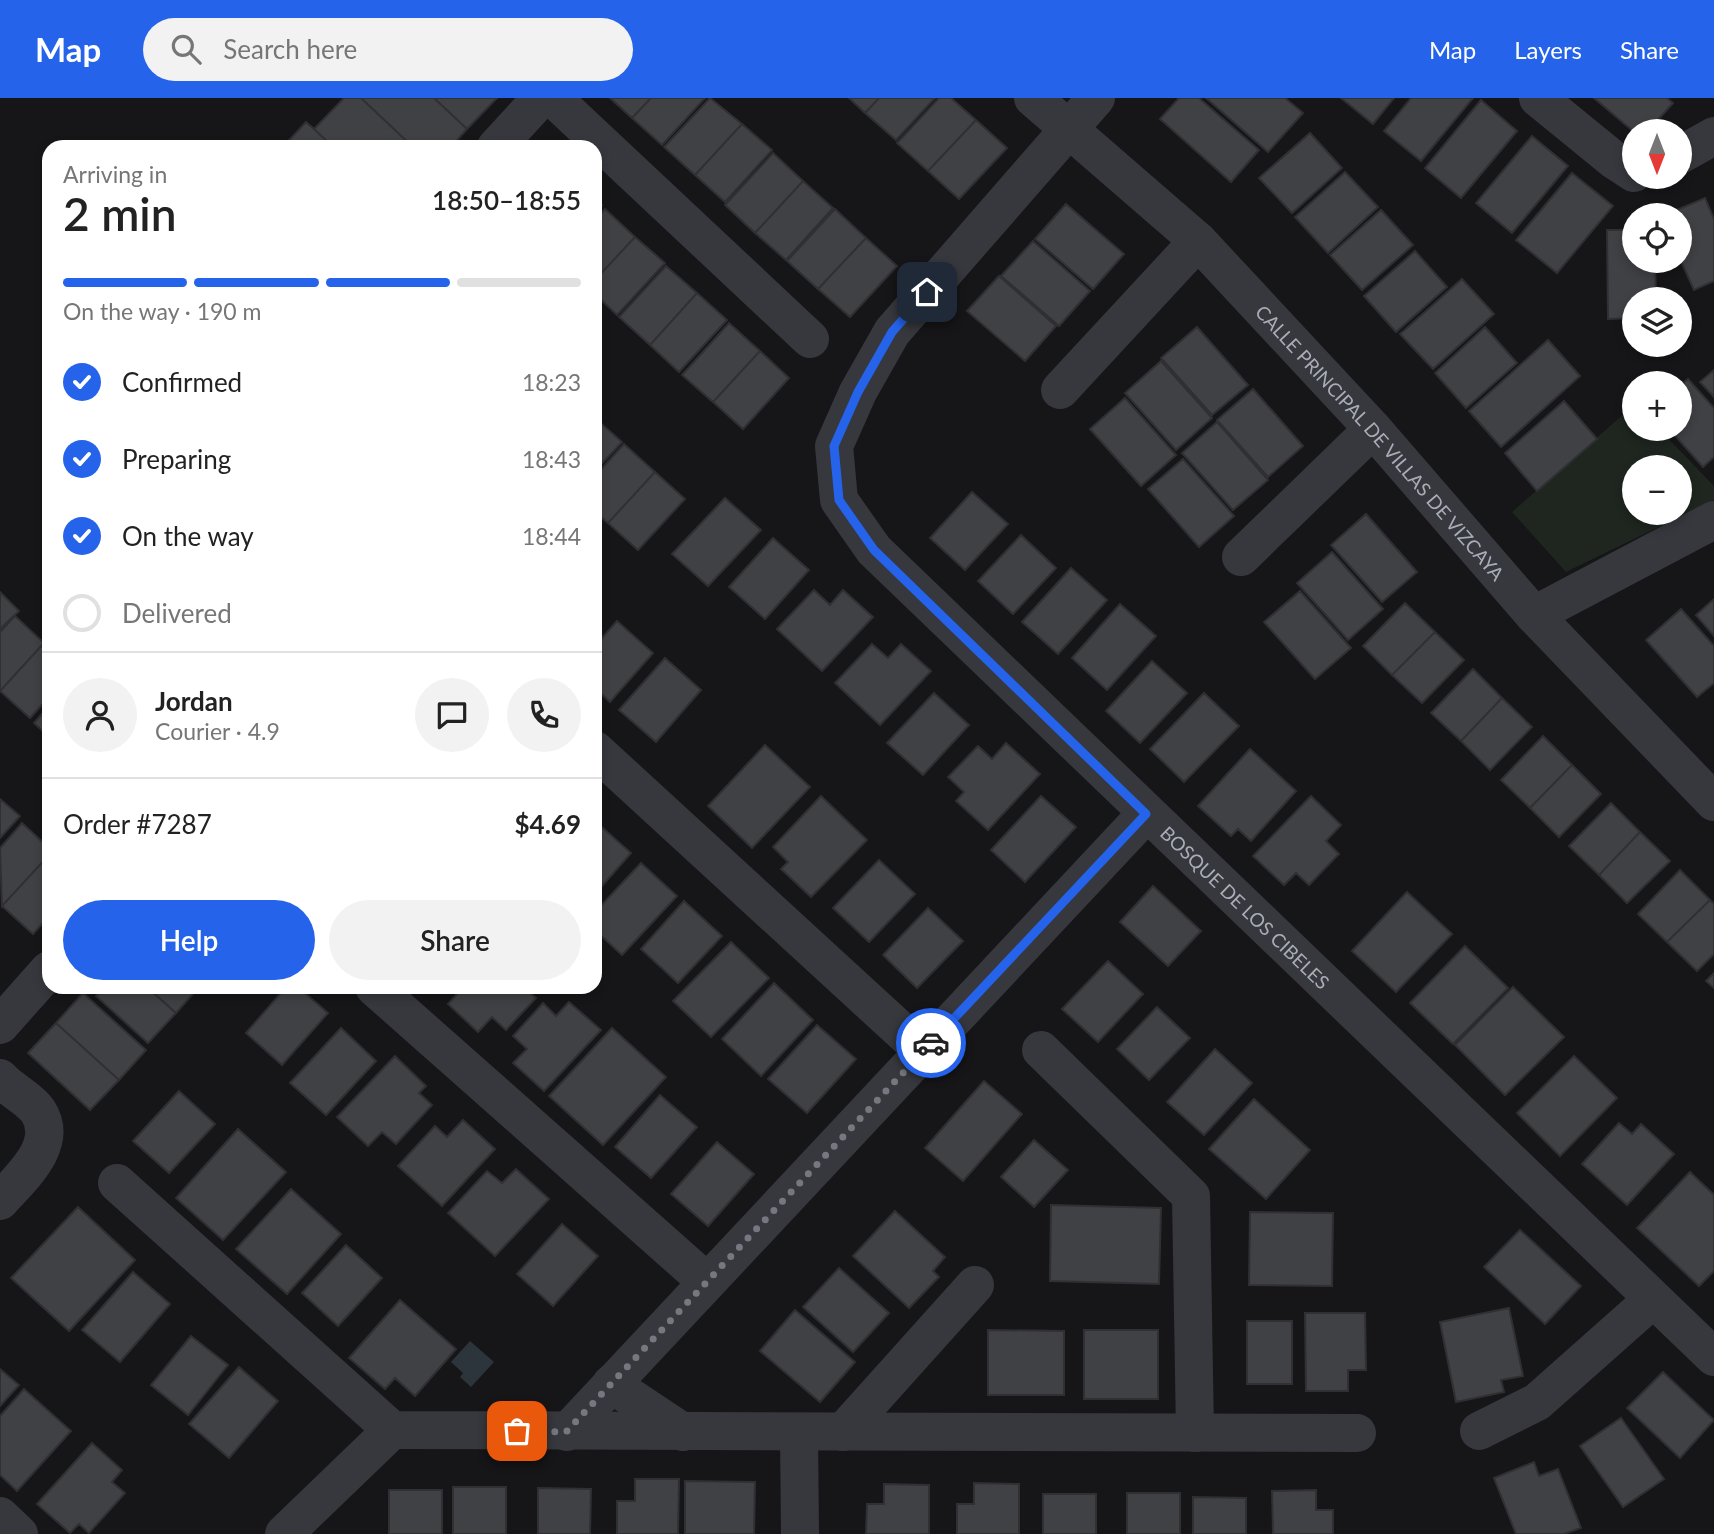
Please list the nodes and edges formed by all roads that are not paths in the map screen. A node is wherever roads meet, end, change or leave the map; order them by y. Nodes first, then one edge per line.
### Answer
1 (541, 98) edge
2 (552, 98) edge
3 (1032, 98) edge
4 (1096, 98) edge
5 (1538, 98) edge
6 (1068, 131) junction
7 (1714, 136) edge
8 (502, 140) edge
9 (597, 140) edge
10 (602, 145) edge
11 (1692, 148) edge
12 (1622, 165) edge
13 (1198, 241) junction
14 (810, 339) dead end
15 (1060, 390) dead end
16 (1373, 429) junction
17 (1714, 520) edge
18 (1241, 557) dead end
19 (1534, 615) junction
20 (602, 756) edge
21 (1714, 802) edge
22 (1146, 814) junction
23 (42, 978) edge
24 (382, 994) edge
25 (0, 1024) edge
26 (923, 1051) junction
27 (1041, 1051) dead end
28 (0, 1078) edge
29 (117, 1183) dead end
30 (0, 1200) edge
31 (707, 1282) junction
32 (975, 1285) dead end
33 (1652, 1300) junction
34 (1714, 1357) edge
35 (611, 1384) junction
36 (392, 1430) junction
37 (1479, 1431) dead end
38 (566, 1432) junction
39 (683, 1432) junction
40 (799, 1432) junction
41 (843, 1432) junction
42 (1195, 1433) junction
43 (1357, 1433) dead end
44 (0, 1516) edge
45 (19, 1534) edge
46 (284, 1534) edge
47 (800, 1534) edge

1 - 8 street
2 - 9 street
3 - 6 street, CALLE PRINCIPAL DE VILLAS DE VIZCAYA
4 - 6 street, BOSQUE DE LOS CIBELES
5 - 12 street
6 - 13 street, CALLE PRINCIPAL DE VILLAS DE VIZCAYA
6 - 22 street, BOSQUE DE LOS CIBELES
7 - 11 street
10 - 14 street
13 - 15 street
13 - 16 street, CALLE PRINCIPAL DE VILLAS DE VIZCAYA
16 - 18 street
16 - 19 street, CALLE PRINCIPAL DE VILLAS DE VIZCAYA
17 - 19 street
19 - 21 street, CALLE PRINCIPAL DE VILLAS DE VIZCAYA
20 - 26 street
22 - 26 street
22 - 33 street, BOSQUE DE LOS CIBELES
23 - 25 street
24 - 31 street
26 - 31 street
27 - 42 street
28 - 30 street
29 - 36 street
31 - 35 street
32 - 41 street
33 - 34 street, BOSQUE DE LOS CIBELES
33 - 37 street
35 - 38 street
35 - 39 street
36 - 38 street
36 - 46 street
38 - 39 street
39 - 40 street
40 - 41 street
40 - 47 street
41 - 42 street
42 - 43 street
44 - 45 street

